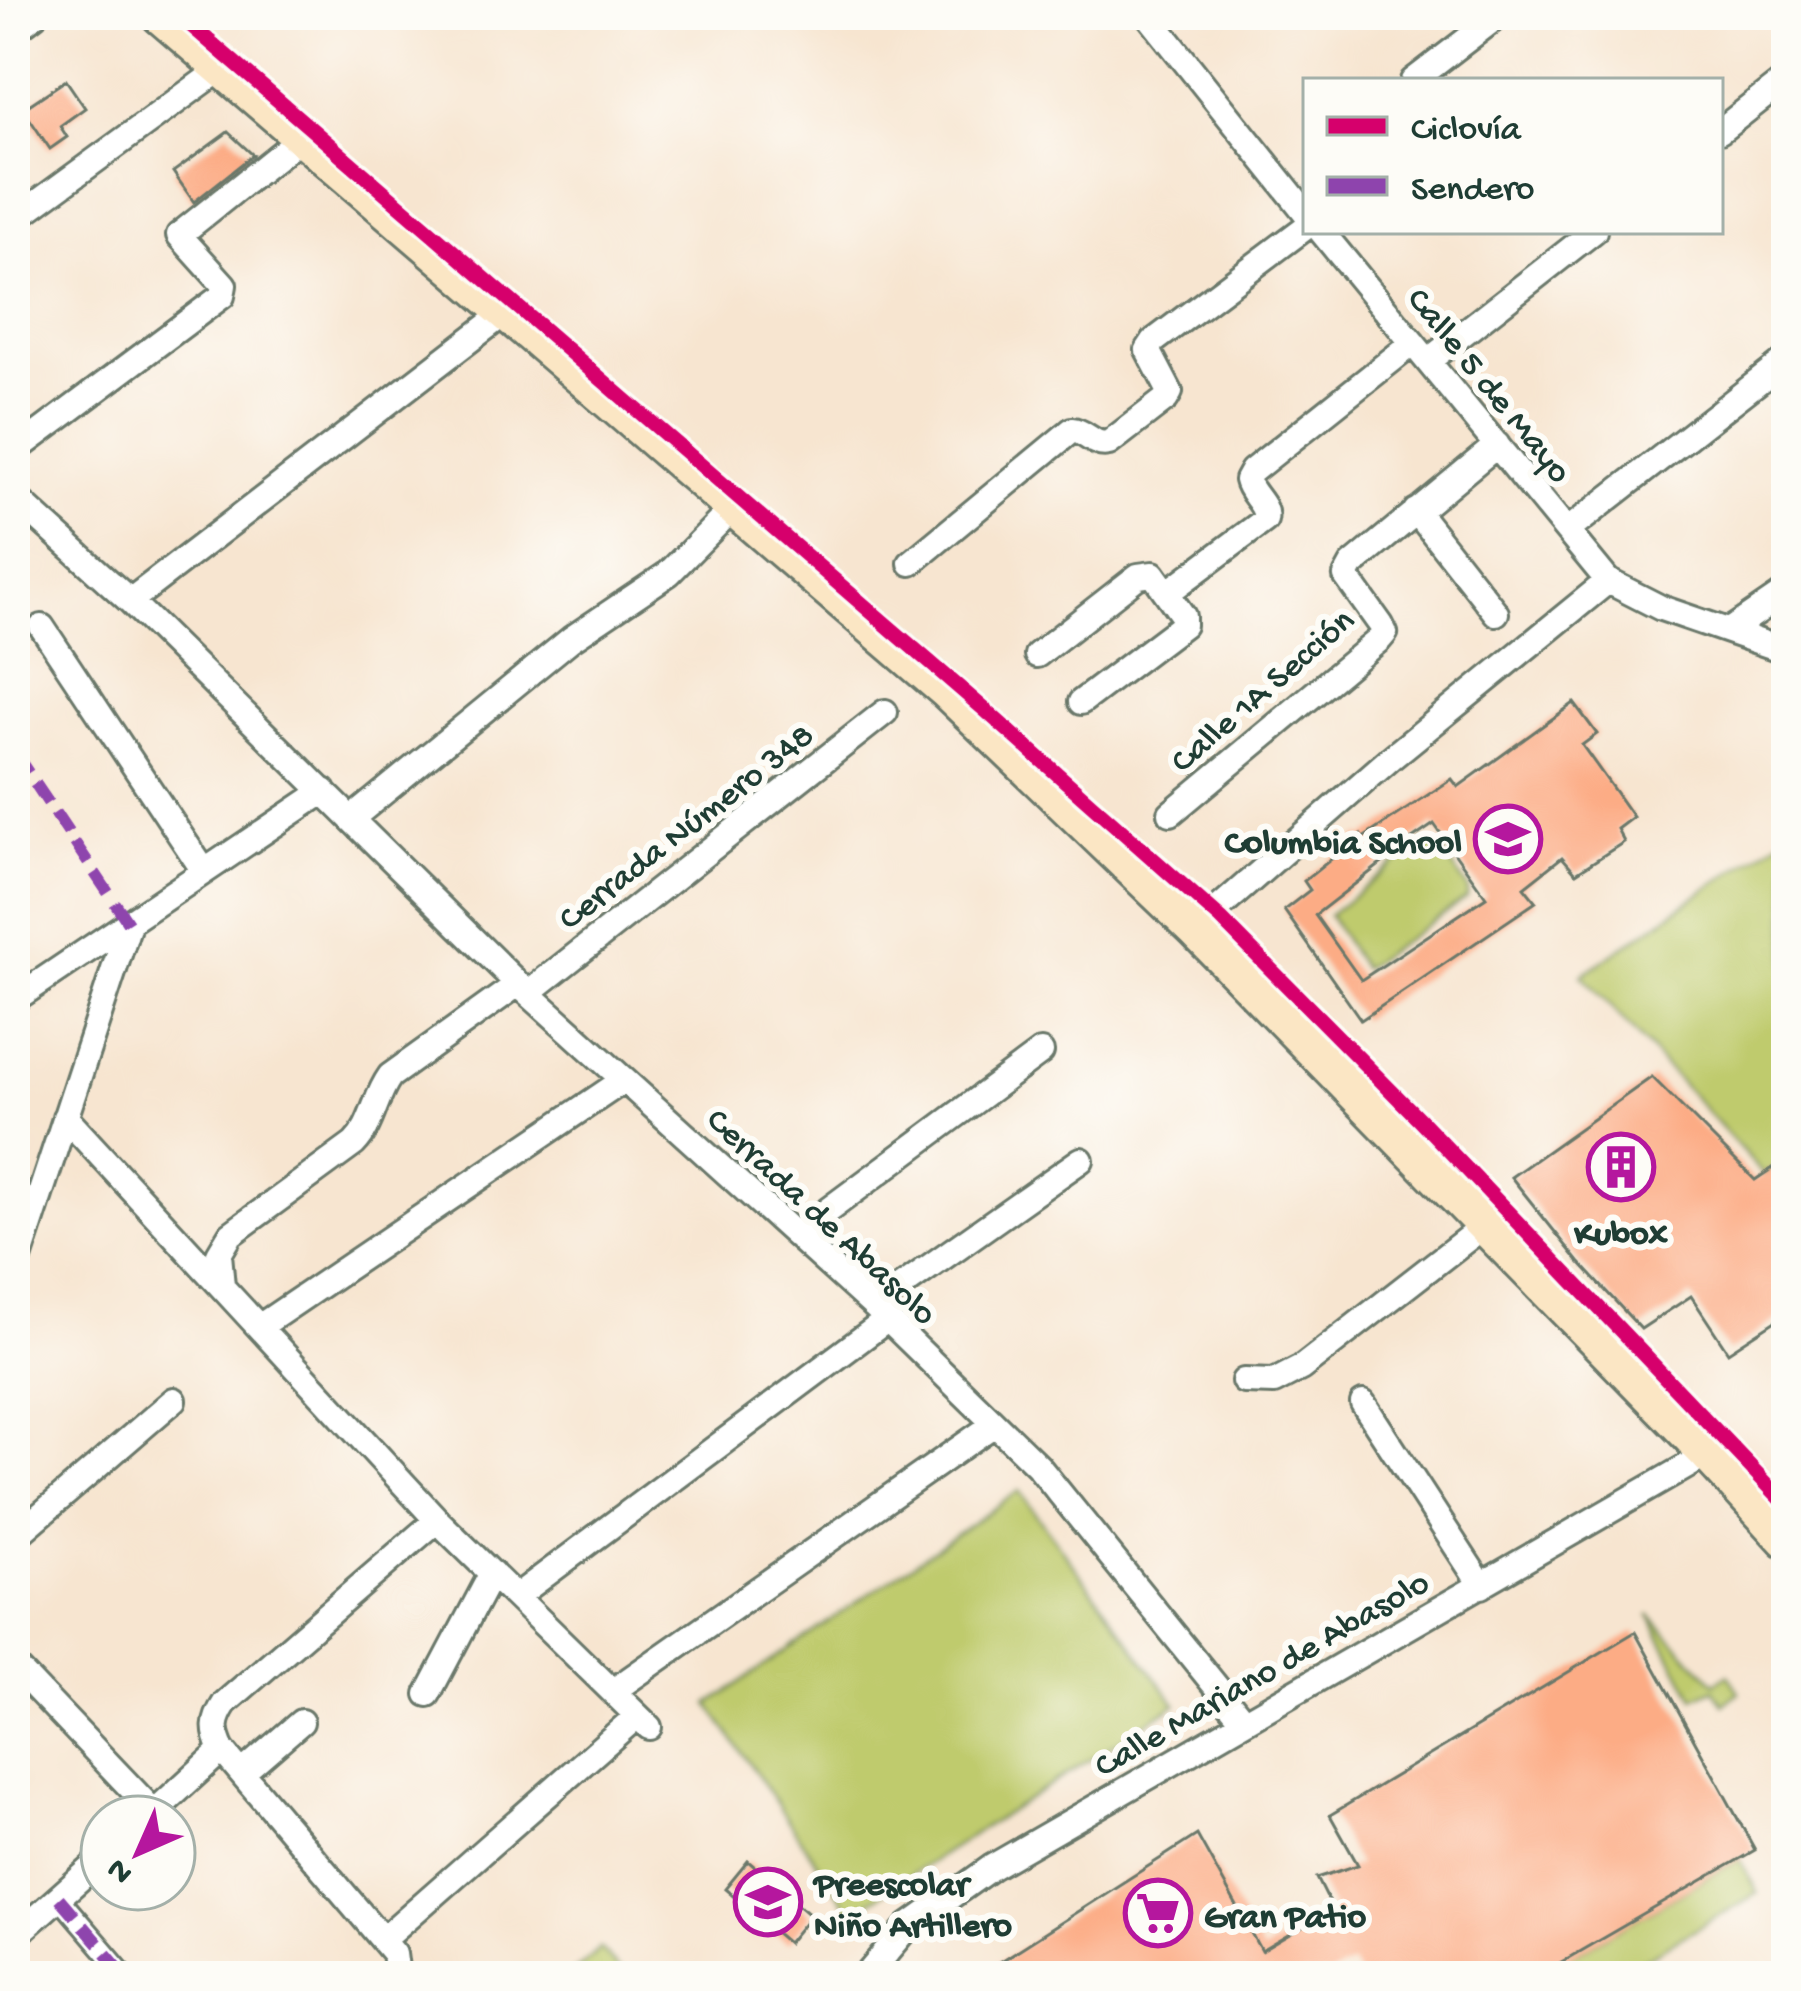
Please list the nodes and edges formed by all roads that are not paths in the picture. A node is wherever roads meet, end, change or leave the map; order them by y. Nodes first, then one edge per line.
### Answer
1 (35, 15) edge
2 (160, 15) edge
3 (1148, 15) edge
4 (1499, 15) edge
5 (15, 30) edge
6 (223, 68) junction
7 (1417, 78) edge
8 (1786, 79) edge
9 (1723, 129) edge
10 (303, 136) junction
11 (1303, 209) edge
12 (15, 219) edge
13 (1303, 229) edge
14 (1323, 234) edge
15 (1590, 234) edge
16 (506, 312) junction
17 (1421, 352) junction
18 (1786, 360) edge
19 (1497, 446) junction
20 (15, 451) edge
21 (15, 497) edge
22 (733, 508) junction
23 (1416, 511) junction
24 (1567, 531) junction
25 (911, 562) dead end
26 (1608, 581) junction
27 (1786, 592) edge
28 (1167, 593) junction
29 (130, 602) junction
30 (1496, 613) dead end
31 (42, 627) dead end
32 (1729, 631) junction
33 (1786, 651) edge
34 (1037, 655) dead end
35 (1082, 702) dead end
36 (885, 712) dead end
37 (324, 791) junction
38 (1171, 813) dead end
39 (352, 819) junction
40 (204, 871) junction
41 (129, 924) junction
42 (1195, 928) junction
43 (523, 989) junction
44 (15, 999) edge
45 (1041, 1052) dead end
46 (624, 1080) junction
47 (65, 1117) junction
48 (1081, 1160) dead end
49 (1485, 1226) junction
50 (796, 1234) junction
51 (20, 1235) edge
52 (15, 1271) edge
53 (222, 1286) junction
54 (881, 1312) junction
55 (259, 1327) junction
56 (1244, 1381) dead end
57 (174, 1400) dead end
58 (1363, 1403) dead end
59 (993, 1425) junction
60 (1708, 1454) junction
61 (437, 1520) junction
62 (15, 1537) edge
63 (1786, 1539) edge
64 (492, 1573) junction
65 (1482, 1586) junction
66 (517, 1596) junction
67 (15, 1666) edge
68 (613, 1691) junction
69 (428, 1694) dead end
70 (1243, 1720) junction
71 (301, 1722) dead end
72 (222, 1750) junction
73 (242, 1773) junction
74 (132, 1793) edge
75 (176, 1793) edge
76 (78, 1881) edge
77 (59, 1898) junction
78 (15, 1936) edge
79 (383, 1939) junction
80 (126, 1976) edge
81 (398, 1976) edge
82 (867, 1976) edge

1 - 5 street
2 - 6 main road
3 - 11 street
4 - 7 street
6 - 10 main road
6 - 12 street
8 - 9 street
10 - 16 main road
10 - 20 street
13 - 25 street
14 - 17 street, Calle 5 de Mayo
15 - 17 street
16 - 22 main road
16 - 29 street
17 - 19 street, Calle 5 de Mayo
17 - 28 street
18 - 24 street
19 - 23 street, Calle 1A Sección
19 - 24 street, Calle 5 de Mayo
21 - 29 street, Cerrada de Abasolo
22 - 39 street
22 - 42 main road
23 - 30 street
23 - 38 street, Calle 1A Sección
24 - 26 street, Calle 5 de Mayo
26 - 32 street
26 - 42 street
27 - 32 street
28 - 34 street
28 - 35 street
29 - 37 street, Cerrada de Abasolo
31 - 40 street
32 - 33 street
36 - 43 street, Cerrada Número 348
37 - 39 street, Cerrada de Abasolo
37 - 40 street
39 - 43 street, Cerrada de Abasolo
40 - 41 street
41 - 44 street
41 - 47 street
42 - 49 main road
43 - 46 street, Cerrada de Abasolo
43 - 53 street, Cerrada Número 348
45 - 50 street
46 - 50 street, Cerrada de Abasolo
46 - 55 street
47 - 51 street
47 - 53 street
48 - 54 street
49 - 56 street
49 - 60 main road
50 - 54 street, Cerrada de Abasolo
51 - 52 street
53 - 55 street
54 - 59 street, Cerrada de Abasolo
54 - 66 street
55 - 61 street
57 - 62 street
58 - 65 street
59 - 68 street
59 - 70 street, Cerrada de Abasolo
60 - 63 main road
60 - 65 street, Calle Mariano de Abasolo
61 - 64 street
61 - 72 street
64 - 66 street
64 - 69 street
65 - 70 street, Calle Mariano de Abasolo
66 - 68 street
67 - 74 street
68 - 79 street
70 - 82 street, Calle Mariano de Abasolo
71 - 73 street
72 - 73 street
72 - 75 street
73 - 79 street
76 - 77 street
77 - 78 street
77 - 80 street
79 - 81 street

